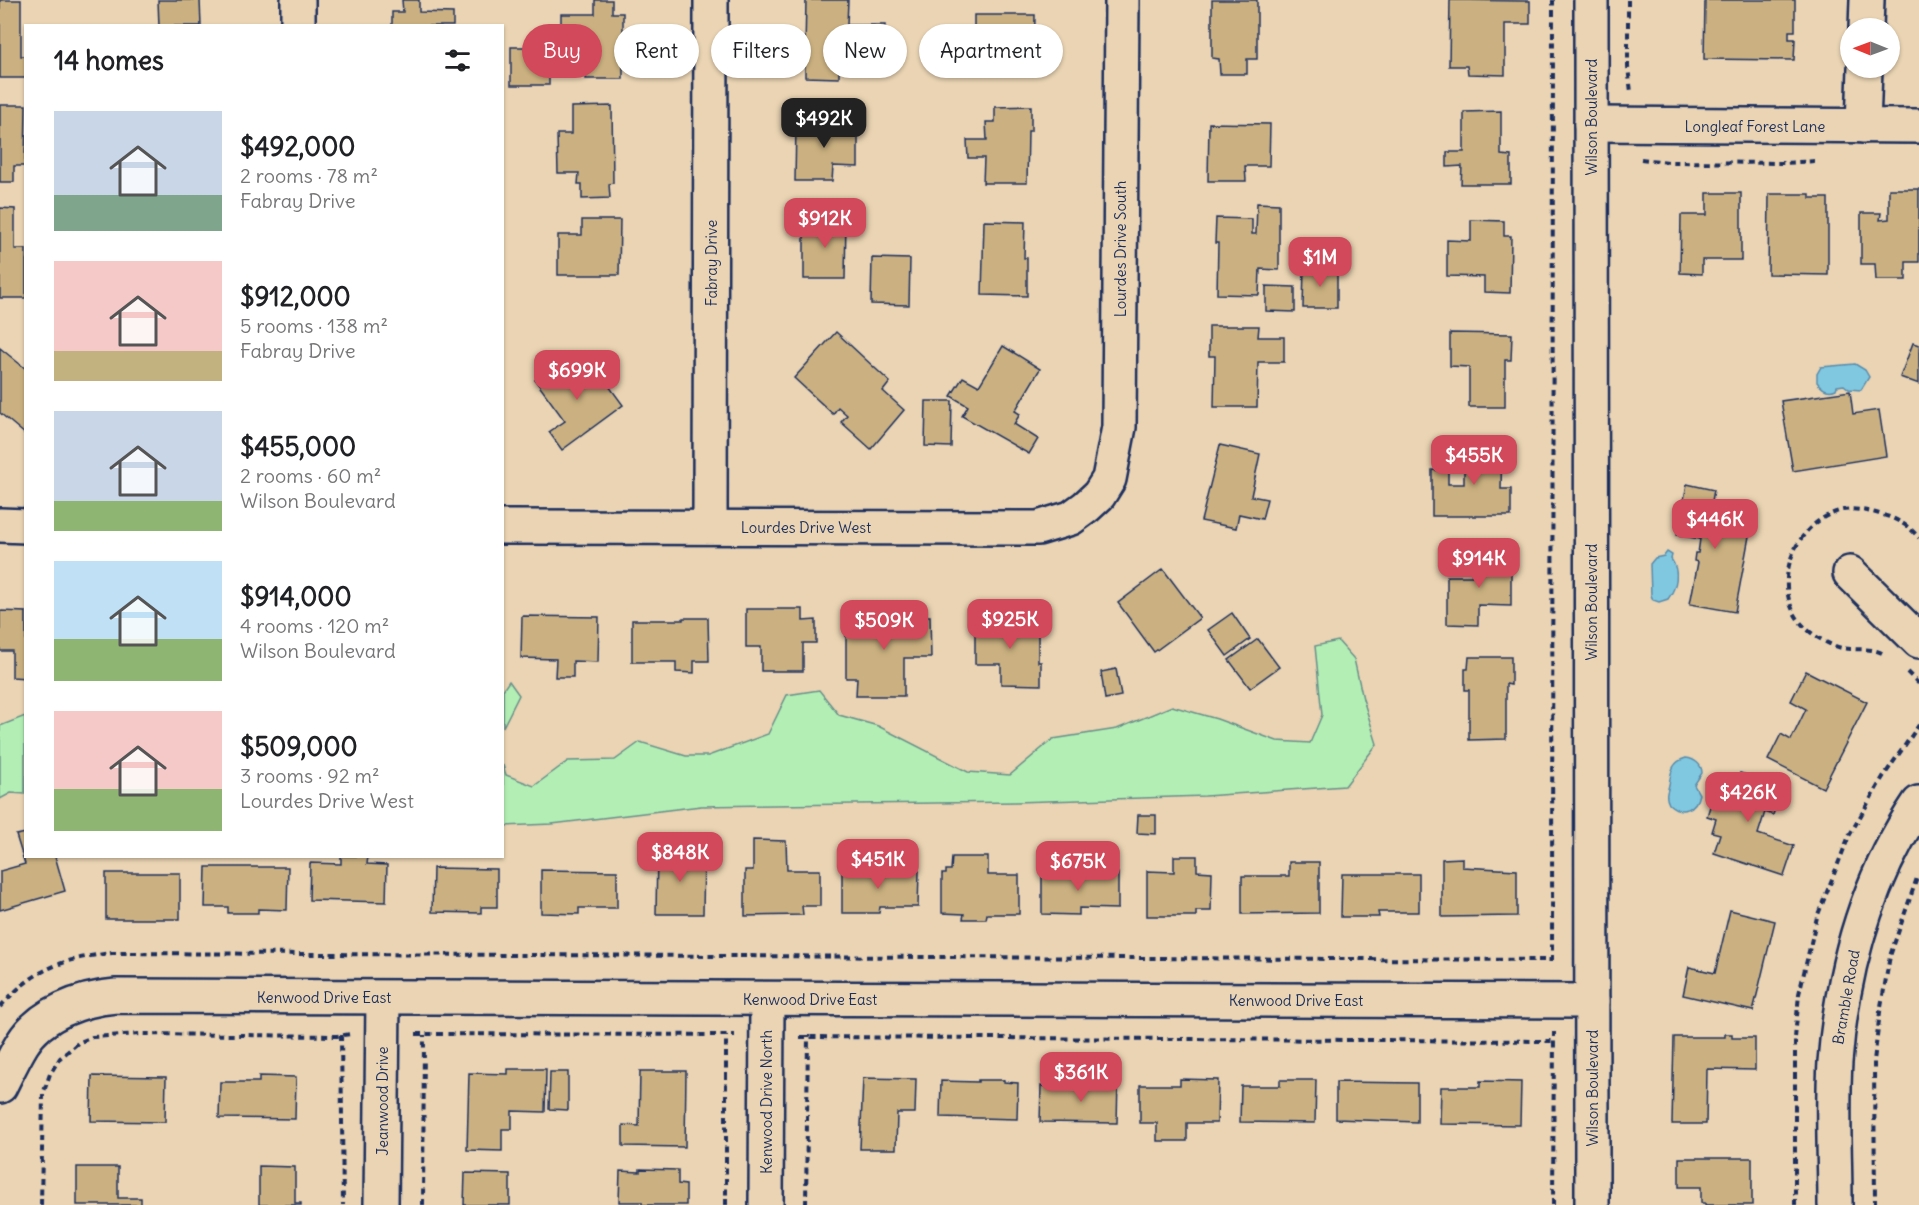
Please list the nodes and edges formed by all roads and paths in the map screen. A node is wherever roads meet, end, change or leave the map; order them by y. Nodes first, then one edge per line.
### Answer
1 (298, 0) edge
2 (711, 0) edge
3 (1122, 0) edge
4 (1553, 0) edge
5 (1590, 0) edge
6 (1867, 0) edge
7 (1866, 18) edge
8 (298, 24) edge
9 (1865, 78) edge
10 (1591, 124) junction
11 (1863, 126) junction
12 (1919, 126) edge
13 (1099, 495) joint
14 (0, 525) edge
15 (24, 526) edge
16 (504, 527) edge
17 (710, 527) junction
18 (1850, 573) dead end
19 (1919, 641) edge
20 (1919, 803) edge
21 (1919, 874) edge
22 (1552, 960) junction
23 (383, 998) junction
24 (726, 999) junction
25 (767, 999) junction
26 (808, 999) junction
27 (1592, 1000) junction
28 (1553, 1001) junction
29 (0, 1006) edge
30 (383, 1034) junction
31 (341, 1035) junction
32 (424, 1035) junction
33 (726, 1035) junction
34 (766, 1036) junction
35 (808, 1037) junction
36 (1553, 1041) junction
37 (0, 1086) edge
38 (41, 1205) edge
39 (343, 1205) edge
40 (381, 1205) edge
41 (423, 1205) edge
42 (726, 1205) edge
43 (766, 1205) edge
44 (806, 1205) edge
45 (1553, 1205) edge
46 (1592, 1205) edge
47 (1835, 1205) edge
48 (1875, 1205) edge

1 - 8 street
2 - 17 street, Fabray Drive
3 - 13 street, Lourdes Drive South
4 - 22 path
5 - 10 street, Wilson Boulevard
6 - 7 street
9 - 11 street
10 - 11 street, Longleaf Forest Lane
10 - 27 street, Wilson Boulevard
11 - 12 street, Longleaf Forest Lane
13 - 17 street, Lourdes Drive West
14 - 15 street
16 - 17 street, Lourdes Drive West
18 - 19 street
20 - 47 street, Bramble Road
21 - 48 path
22 - 28 path
22 - 29 path
23 - 24 street, Kenwood Drive East
23 - 30 street, Jeanwood Drive
23 - 37 street, Kenwood Drive East
24 - 25 street, Kenwood Drive East
24 - 33 path
25 - 26 street, Kenwood Drive East
25 - 34 street, Kenwood Drive North
26 - 28 street, Kenwood Drive East
26 - 35 path
27 - 28 street, Kenwood Drive East
27 - 46 street, Wilson Boulevard
28 - 36 path
30 - 31 path
30 - 32 path
30 - 40 street, Jeanwood Drive
31 - 38 path
31 - 39 path
32 - 33 path
32 - 41 path
33 - 34 path
33 - 42 path
34 - 35 path
34 - 43 street, Kenwood Drive North
35 - 36 path
35 - 44 path
36 - 45 path

